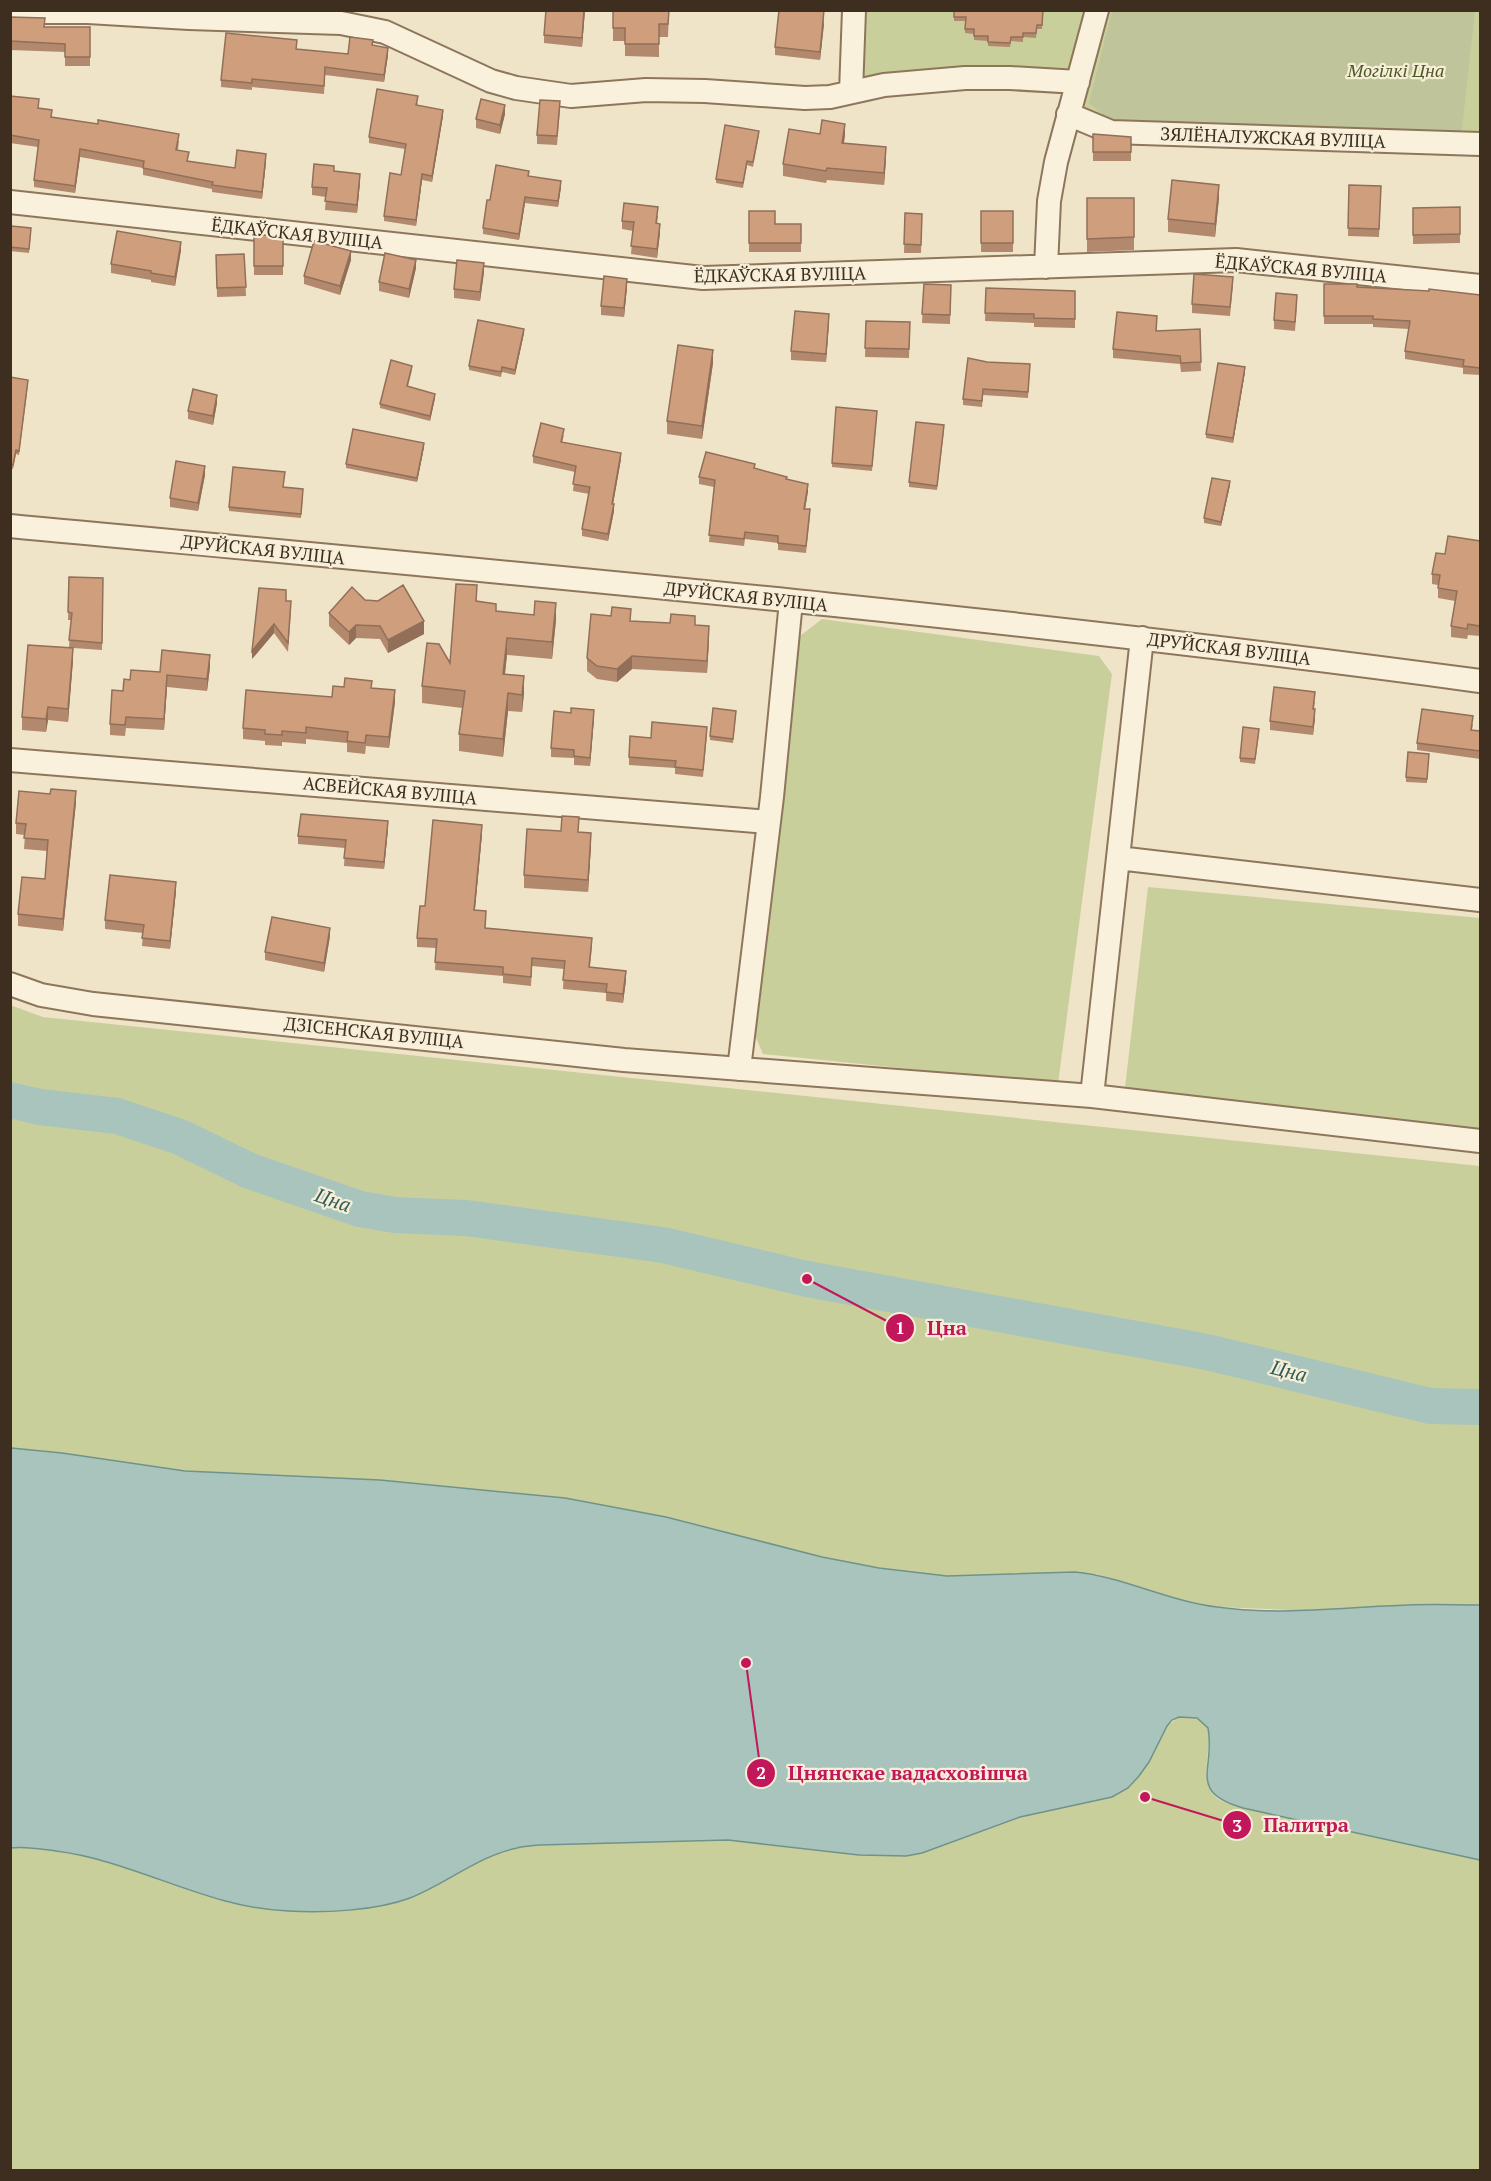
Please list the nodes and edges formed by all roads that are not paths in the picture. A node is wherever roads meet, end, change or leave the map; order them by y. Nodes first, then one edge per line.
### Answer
1 (854, 10) edge
2 (1097, 10) edge
3 (10, 12) edge
4 (1078, 82) junction
5 (851, 92) junction
6 (1068, 114) junction
7 (1480, 144) edge
8 (10, 202) edge
9 (1046, 267) junction
10 (1480, 286) edge
11 (10, 526) edge
12 (791, 600) junction
13 (1142, 638) junction
14 (1480, 681) edge
15 (10, 760) edge
16 (769, 822) junction
17 (1118, 858) junction
18 (1480, 900) edge
19 (10, 984) edge
20 (739, 1069) junction
21 (1092, 1096) junction
22 (1480, 1141) edge

1 - 5 street
2 - 4 street
3 - 5 street
4 - 5 street
4 - 6 street
6 - 7 street, ЗЯЛЁНАЛУЖСКАЯ ВУЛІЦА
6 - 9 street
8 - 9 street, ЁДКАЎСКАЯ ВУЛІЦА
9 - 10 street, ЁДКАЎСКАЯ ВУЛІЦА
11 - 12 street, ДРУЙСКАЯ ВУЛІЦА
12 - 13 street, ДРУЙСКАЯ ВУЛІЦА
12 - 16 street
13 - 14 street, ДРУЙСКАЯ ВУЛІЦА
13 - 17 street
15 - 16 street, АСВЕЙСКАЯ ВУЛІЦА
16 - 20 street
17 - 18 street
17 - 21 street
19 - 20 street, ДЗІСЕНСКАЯ ВУЛІЦА
20 - 21 street, ДЗІСЕНСКАЯ ВУЛІЦА
21 - 22 street, ДЗІСЕНСКАЯ ВУЛІЦА

